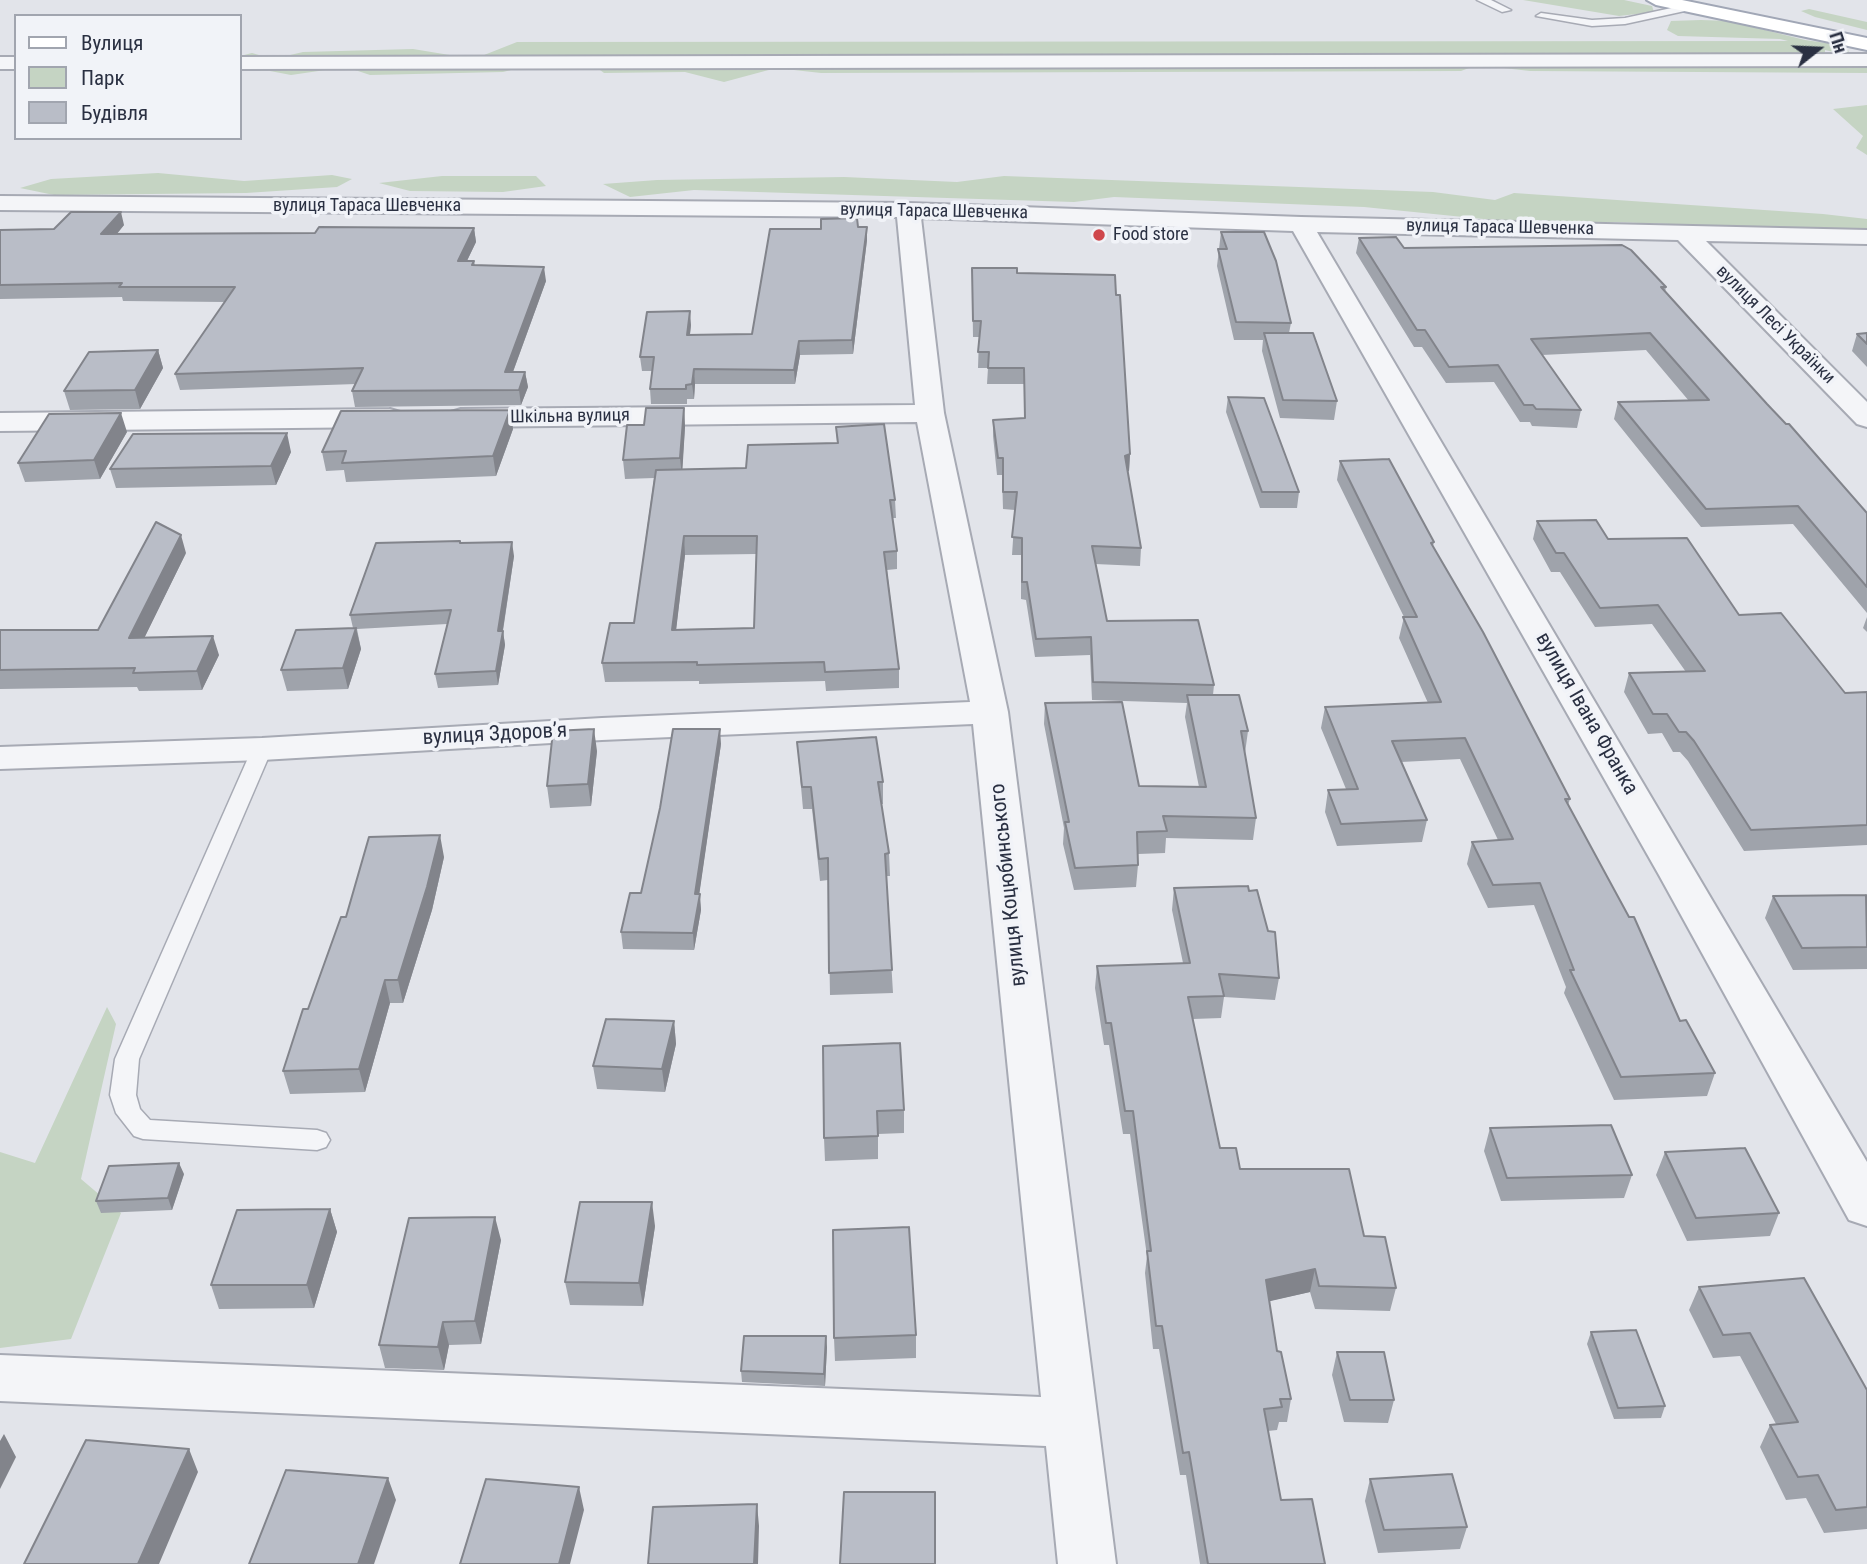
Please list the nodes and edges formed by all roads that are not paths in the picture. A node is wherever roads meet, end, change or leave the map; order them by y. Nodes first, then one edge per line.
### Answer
1 (1482, 0) edge
2 (1656, 0) edge
3 (1690, 7) junction
4 (1506, 10) dead end
5 (1541, 16) dead end
6 (1867, 44) edge
7 (1867, 60) edge
8 (242, 63) edge
9 (0, 203) edge
10 (908, 210) junction
11 (1301, 223) junction
12 (1684, 232) junction
13 (1867, 237) edge
14 (930, 413) junction
15 (1867, 418) edge
16 (0, 422) edge
17 (990, 712) junction
18 (262, 749) junction
19 (0, 758) edge
20 (317, 1140) dead end
21 (1867, 1206) edge
22 (0, 1378) edge
23 (1070, 1423) junction
24 (1087, 1564) edge

1 - 4 lane
2 - 3 main road
3 - 5 lane
3 - 6 main road
7 - 8 street
9 - 10 street, вулиця Тараса Шевченка
10 - 11 street, вулиця Тараса Шевченка
10 - 14 street, вулиця Коцюбинського
11 - 12 street, вулиця Тараса Шевченка
11 - 21 street, вулиця Івана Франка
12 - 13 street, вулиця Тараса Шевченка
12 - 15 street, вулиця Лесі Українки
14 - 16 street, Шкільна вулиця
14 - 17 street, вулиця Коцюбинського
17 - 18 street, вулиця Здоровʼя
17 - 23 street, вулиця Коцюбинського
18 - 19 street, вулиця Здоровʼя
18 - 20 lane
22 - 23 street
23 - 24 street, вулиця Коцюбинського

